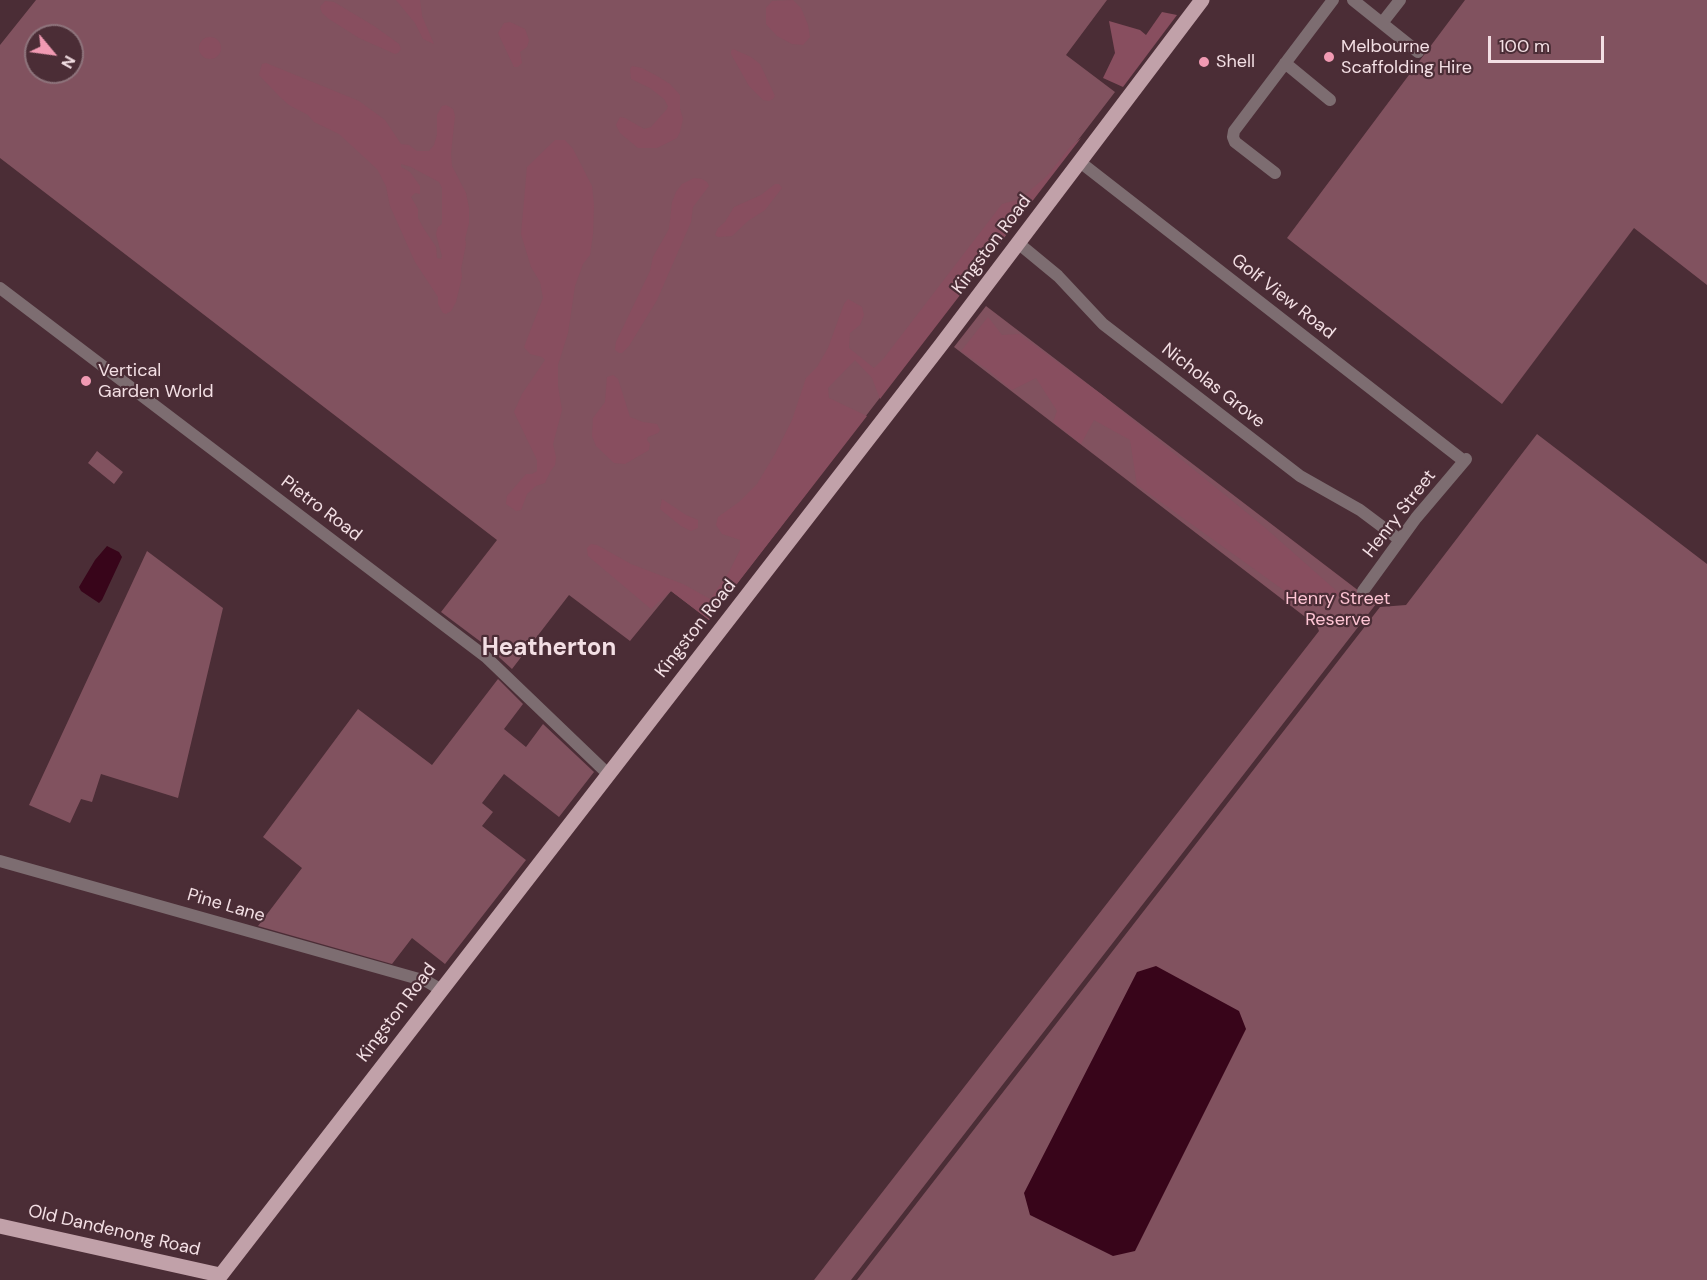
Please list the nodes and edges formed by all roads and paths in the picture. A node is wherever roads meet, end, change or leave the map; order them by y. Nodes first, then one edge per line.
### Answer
1 (1202, 0) edge
2 (1332, 0) edge
3 (1353, 0) edge
4 (1400, 0) edge
5 (1382, 23) junction
6 (1418, 52) dead end
7 (1285, 63) junction
8 (1330, 100) dead end
9 (1080, 162) junction
10 (1275, 173) dead end
11 (1018, 243) junction
12 (0, 288) edge
13 (1465, 460) joint
14 (1400, 540) junction
15 (1363, 591) dead end
16 (608, 774) junction
17 (0, 861) edge
18 (440, 989) junction
19 (0, 1226) edge
20 (218, 1277) edge

1 - 9 main road, Kingston Road
2 - 7 street
3 - 5 street
4 - 5 street
5 - 6 street
7 - 8 street
7 - 10 street
9 - 11 main road, Kingston Road
9 - 13 street, Golf View Road
11 - 14 street, Nicholas Grove
11 - 16 main road, Kingston Road
12 - 16 street, Pietro Road
13 - 14 street, Henry Street
14 - 15 street, Henry Street
16 - 18 main road, Kingston Road
17 - 18 street, Pine Lane
18 - 20 main road, Kingston Road
19 - 20 main road, Old Dandenong Road

